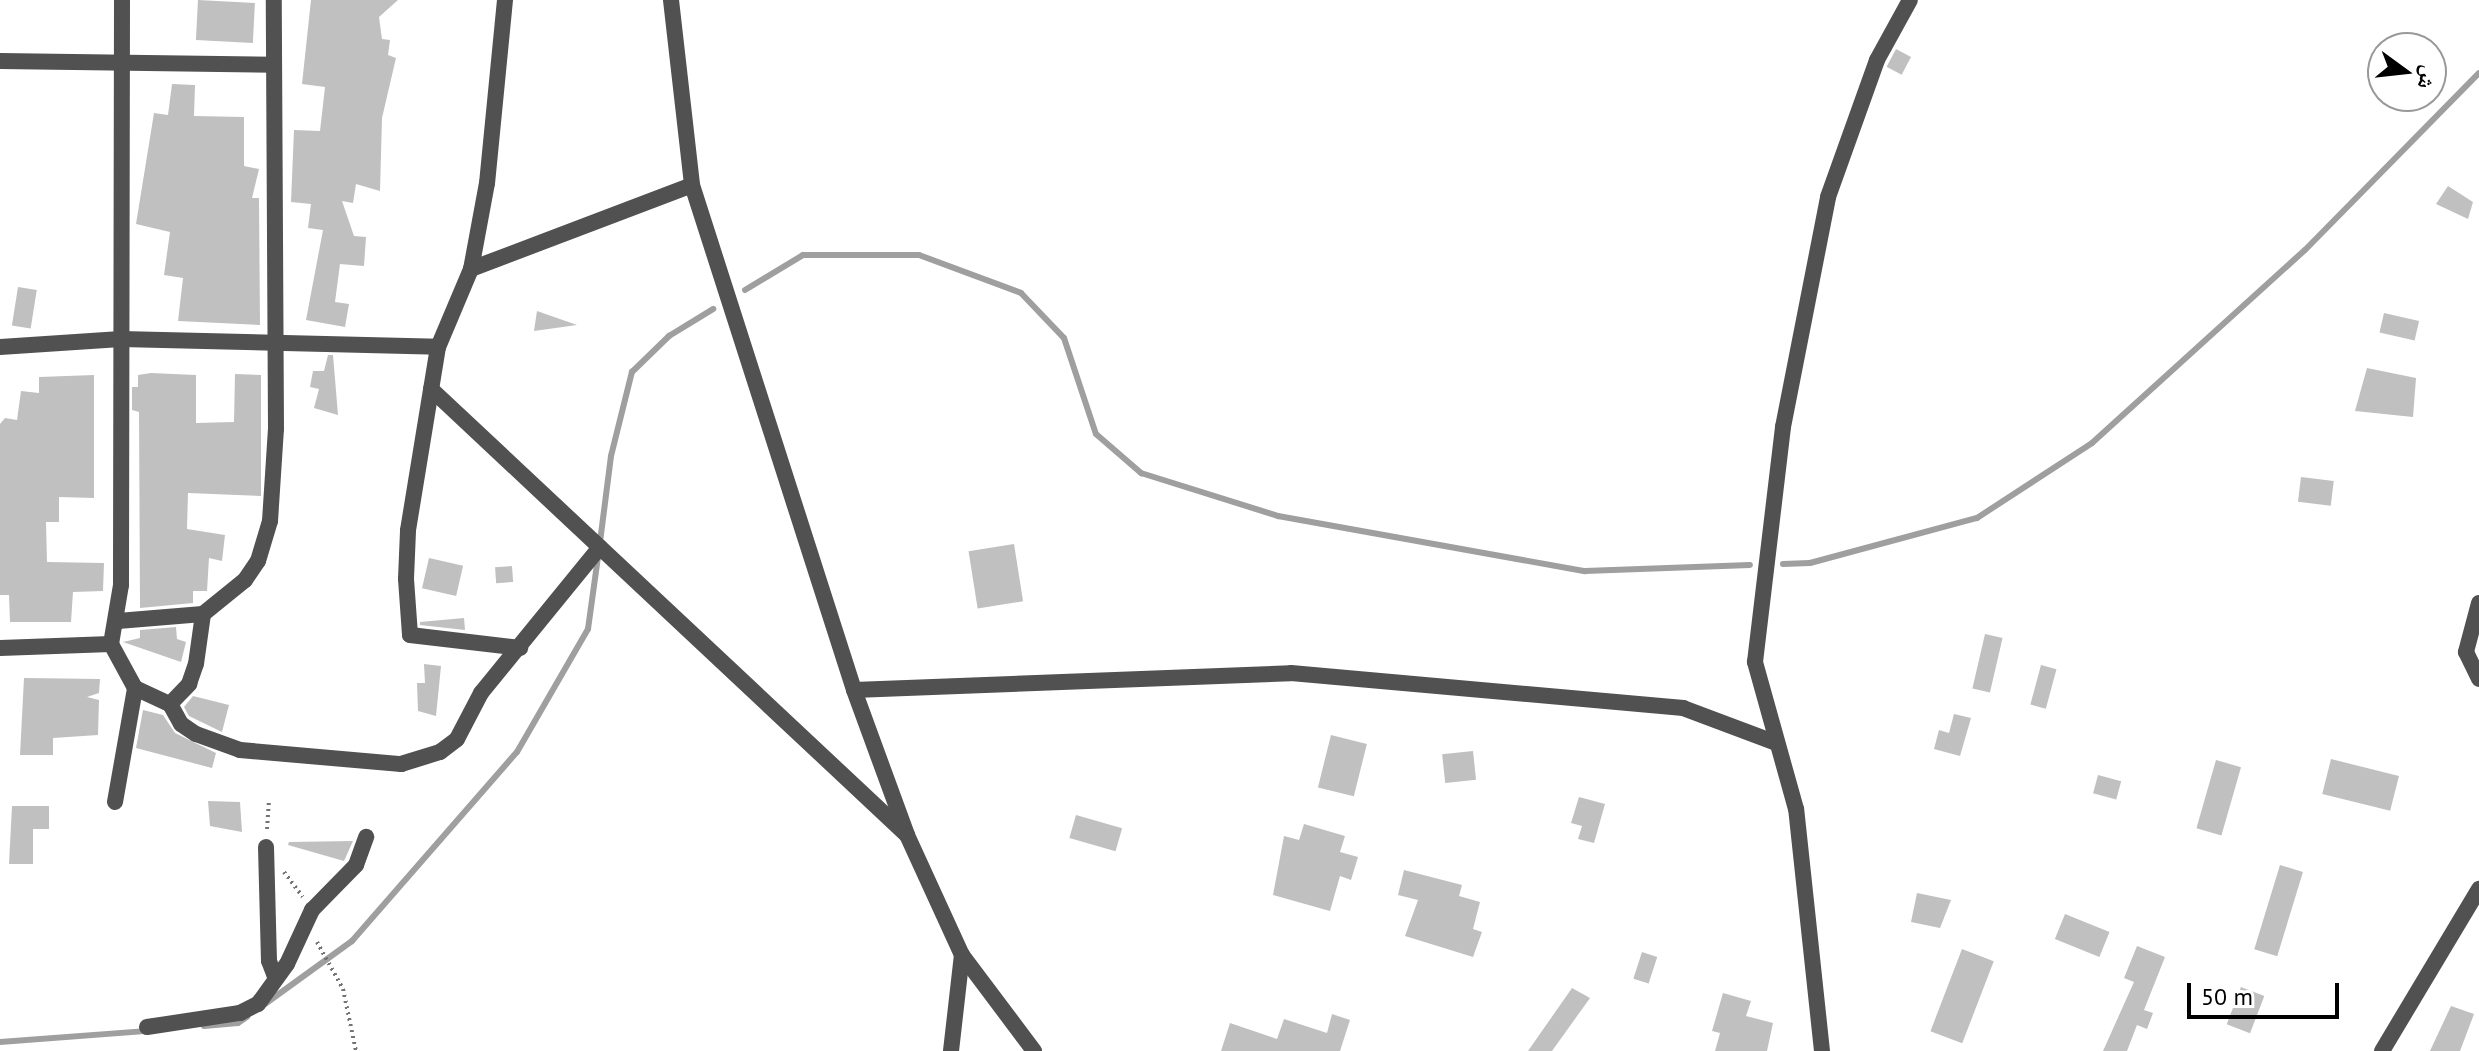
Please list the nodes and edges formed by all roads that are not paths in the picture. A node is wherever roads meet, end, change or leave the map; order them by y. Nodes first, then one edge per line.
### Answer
1 (122, 0) edge
2 (274, 0) edge
3 (505, 0) edge
4 (671, 0) edge
5 (1910, 0) edge
6 (0, 61) edge
7 (124, 61) junction
8 (274, 65) junction
9 (692, 185) junction
10 (471, 269) junction
11 (121, 339) junction
12 (273, 345) junction
13 (0, 347) edge
14 (438, 347) junction
15 (431, 389) junction
16 (600, 547) junction
17 (2479, 603) edge
18 (203, 614) junction
19 (118, 621) junction
20 (111, 644) junction
21 (0, 648) edge
22 (520, 648) junction
23 (2479, 679) edge
24 (135, 688) junction
25 (854, 690) junction
26 (170, 704) junction
27 (1776, 743) junction
28 (115, 802) dead end
29 (907, 835) junction
30 (366, 837) dead end
31 (266, 847) road end
32 (2479, 889) edge
33 (2458, 918) junction
34 (2479, 918) edge
35 (962, 955) junction
36 (276, 979) junction
37 (147, 1027) dead end
38 (951, 1051) edge
39 (1034, 1051) edge
40 (1822, 1051) edge
41 (2382, 1051) edge

1 - 7 street
2 - 8 street
3 - 10 street
4 - 9 street
5 - 27 street
6 - 7 street
7 - 8 street
7 - 11 street
8 - 12 street
9 - 10 street
9 - 25 street
10 - 14 street
11 - 12 street
11 - 13 street
11 - 19 street
12 - 14 street
12 - 18 street
14 - 15 street
15 - 16 street
15 - 22 street
16 - 22 street
16 - 29 street
17 - 23 street
18 - 19 street
18 - 26 street
19 - 20 street
20 - 21 street
20 - 24 street
22 - 26 street
24 - 26 street
24 - 28 street
25 - 27 street
25 - 29 street
27 - 40 street
29 - 35 street
30 - 36 street
31 - 36 street
32 - 33 street
33 - 34 street
33 - 41 street
35 - 38 street
35 - 39 street
36 - 37 street

